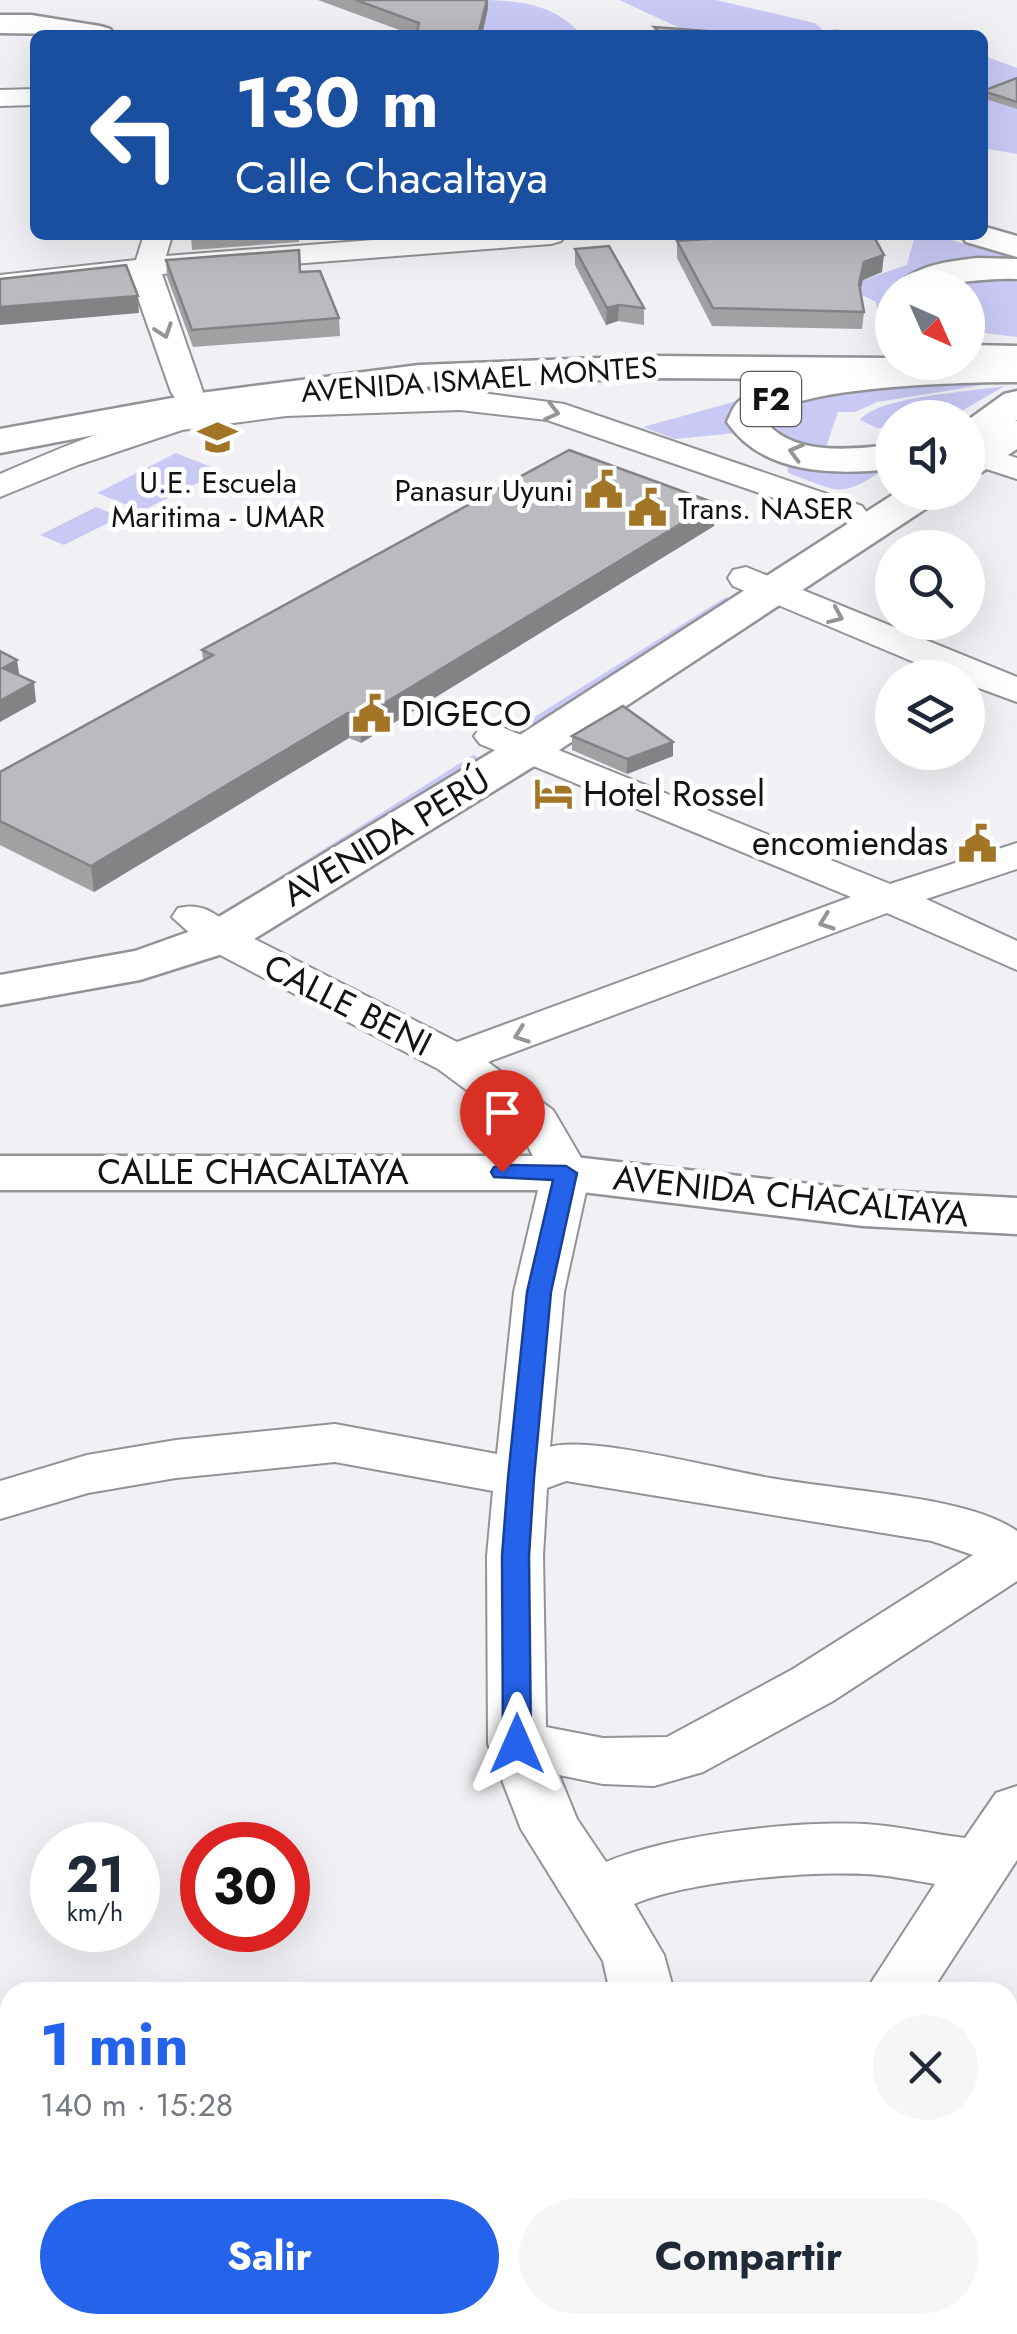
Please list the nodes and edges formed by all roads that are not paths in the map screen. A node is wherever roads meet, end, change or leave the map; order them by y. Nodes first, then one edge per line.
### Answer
1 (0, 10) edge
2 (0, 24) edge
3 (57, 30) edge
4 (84, 30) edge
5 (30, 97) edge
6 (0, 98) edge
7 (156, 240) edge
8 (412, 240) edge
9 (385, 241) edge
10 (149, 269) junction
11 (1017, 269) edge
12 (962, 270) edge
13 (0, 284) edge
14 (1017, 346) edge
15 (985, 352) edge
16 (875, 356) edge
17 (985, 356) edge
18 (1017, 357) edge
19 (875, 358) edge
20 (985, 361) edge
21 (1017, 371) edge
22 (875, 374) edge
23 (1017, 402) edge
24 (182, 406) junction
25 (9, 431) edge
26 (999, 455) edge
27 (66, 458) junction
28 (875, 458) edge
29 (0, 487) edge
30 (874, 507) edge
31 (761, 585) junction
32 (1017, 691) edge
33 (511, 743) junction
34 (1017, 855) edge
35 (890, 898) junction
36 (207, 928) junction
37 (1017, 957) edge
38 (0, 990) edge
39 (454, 1059) junction
40 (0, 1172) edge
41 (566, 1173) junction
42 (1017, 1216) edge
43 (521, 1478) junction
44 (0, 1500) edge
45 (517, 1744) junction
46 (1017, 1810) edge
47 (978, 1864) junction
48 (594, 1894) junction
49 (640, 1982) edge
50 (903, 1982) edge

1 - 4 main road
2 - 3 main road
5 - 6 street
7 - 10 street
8 - 9 street
9 - 10 street
10 - 13 street
10 -> 24 street
11 - 12 main road
14 - 15 main road, F2
16 - 24 main road, AVENIDA ISMAEL MONTES
17 - 18 main road, AVENIDA ISMAEL MONTES
19 - 25 main road, AVENIDA ISMAEL MONTES
20 - 21 main road, F2
28 -> 22 main road, F2
23 - 26 main road
24 - 25 main road, AVENIDA ISMAEL MONTES
24 - 27 street
24 -> 30 street
25 - 27 main road
27 - 29 street
30 - 31 main road, AVENIDA PERÚ
31 -> 32 street
31 - 33 main road, AVENIDA PERÚ
33 - 35 street
33 - 36 main road, AVENIDA PERÚ
34 - 35 street
35 - 37 street
35 -> 39 street
36 - 38 main road, AVENIDA PERÚ
36 - 39 street, CALLE BENI
39 - 41 street, CALLE BENI
40 - 41 main road, CALLE CHACALTAYA
41 - 42 main road, AVENIDA CHACALTAYA
41 - 43 street
43 - 44 street
43 - 45 street
43 - 45 street
45 - 48 street
46 - 47 street
47 - 48 street
47 - 50 street
48 - 49 street

